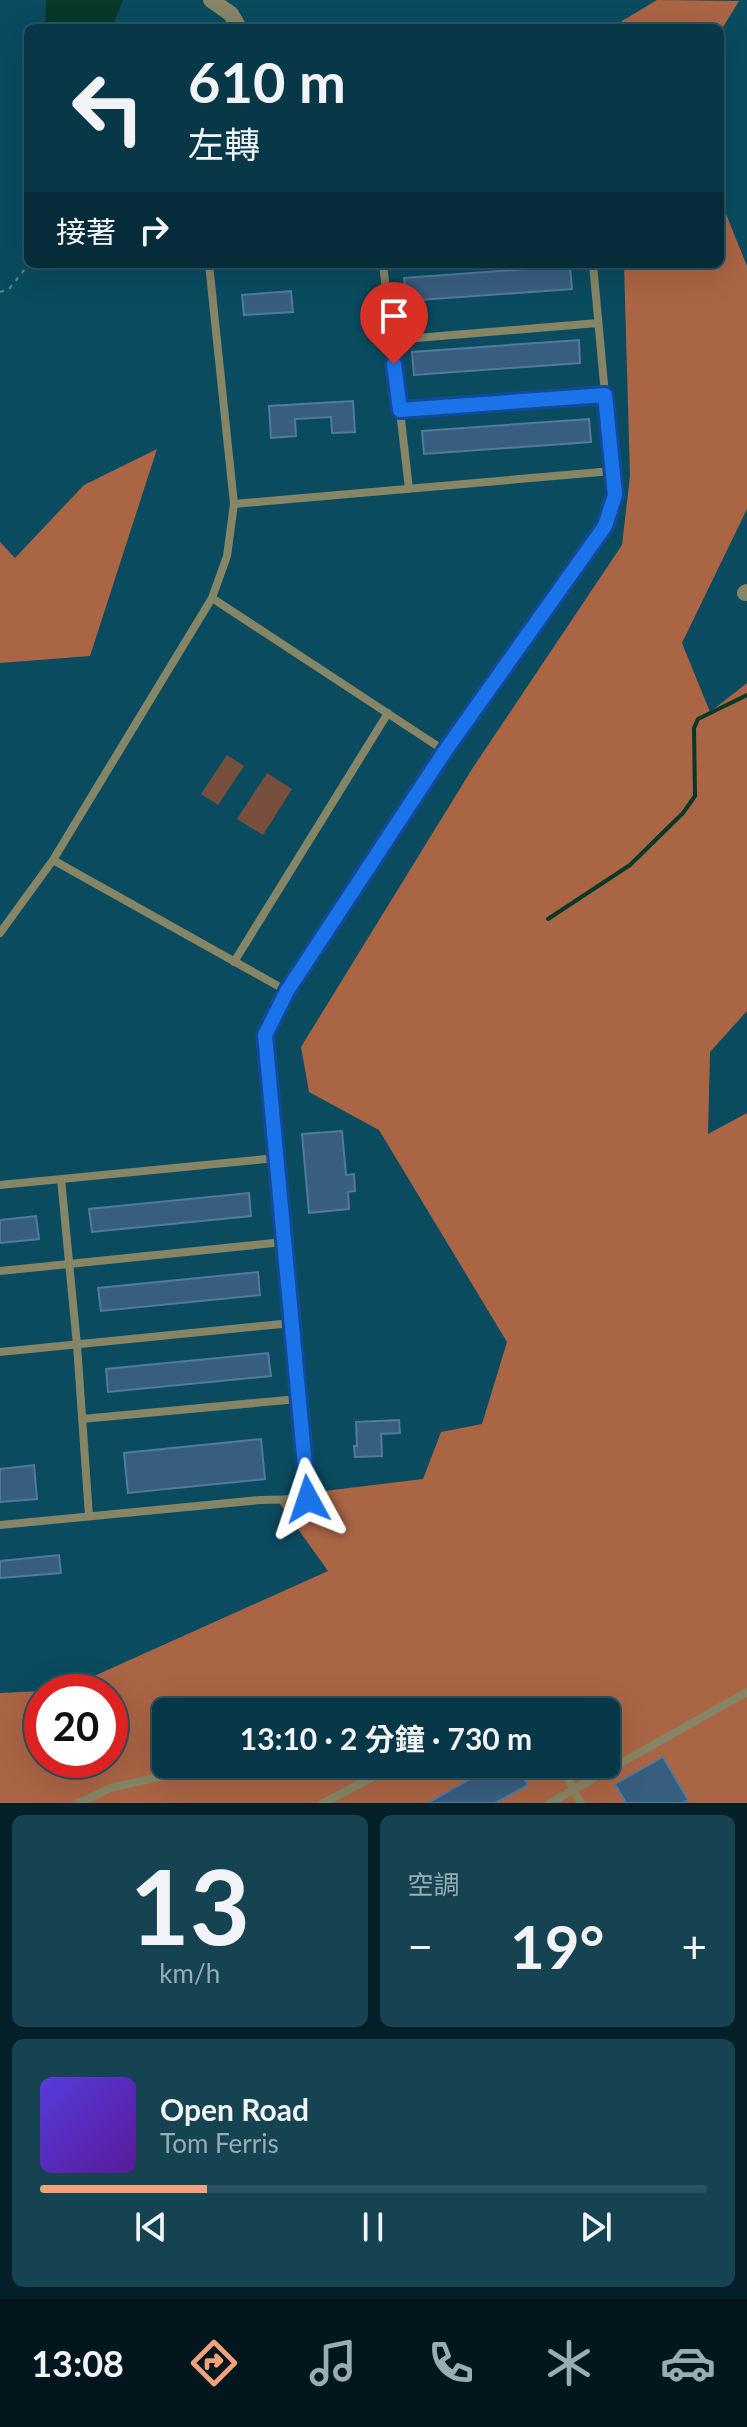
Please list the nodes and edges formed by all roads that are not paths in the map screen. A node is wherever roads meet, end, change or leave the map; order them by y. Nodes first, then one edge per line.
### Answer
1 (211, 0) edge
2 (237, 24) edge
3 (209, 268) edge
4 (383, 268) edge
5 (593, 268) edge
6 (598, 323) junction
7 (392, 340) junction
8 (605, 395) junction
9 (400, 410) junction
10 (612, 471) junction
11 (409, 489) junction
12 (234, 504) junction
13 (212, 598) junction
14 (388, 713) junction
15 (445, 751) junction
16 (53, 860) junction
17 (0, 933) edge
18 (234, 962) junction
19 (287, 991) junction
20 (276, 1158) junction
21 (61, 1179) junction
22 (0, 1185) edge
23 (284, 1242) junction
24 (68, 1264) junction
25 (0, 1271) edge
26 (292, 1323) junction
27 (77, 1345) junction
28 (0, 1352) edge
29 (298, 1399) junction
30 (82, 1419) junction
31 (89, 1516) junction
32 (0, 1525) edge
33 (747, 1692) edge
34 (155, 1778) edge
35 (371, 1778) edge
36 (567, 1778) edge
37 (573, 1790) junction
38 (79, 1803) edge
39 (323, 1803) edge
40 (550, 1803) edge
41 (581, 1803) edge

1 - 2 street
3 - 12 lane
4 - 7 lane
5 - 6 lane
6 - 7 lane
6 - 8 lane
7 - 9 lane
8 - 9 lane
8 - 10 lane
9 - 11 lane
10 - 11 lane
10 - 15 lane
11 - 12 lane
12 - 13 lane
13 - 14 lane
13 - 16 lane
14 - 15 lane
14 - 18 lane
15 - 19 lane
16 - 17 lane
16 - 18 lane
18 - 19 lane
19 - 20 lane
20 - 21 lane
20 - 23 lane
21 - 22 lane
21 - 24 lane
23 - 24 lane
23 - 26 lane
24 - 25 lane
24 - 27 lane
26 - 27 lane
26 - 29 lane
27 - 28 lane
27 - 30 lane
29 - 30 lane
29 - 31 lane
30 - 31 lane
31 - 32 lane
33 - 37 lane
34 - 38 lane
35 - 39 lane
36 - 37 lane
37 - 40 lane
37 - 41 lane

